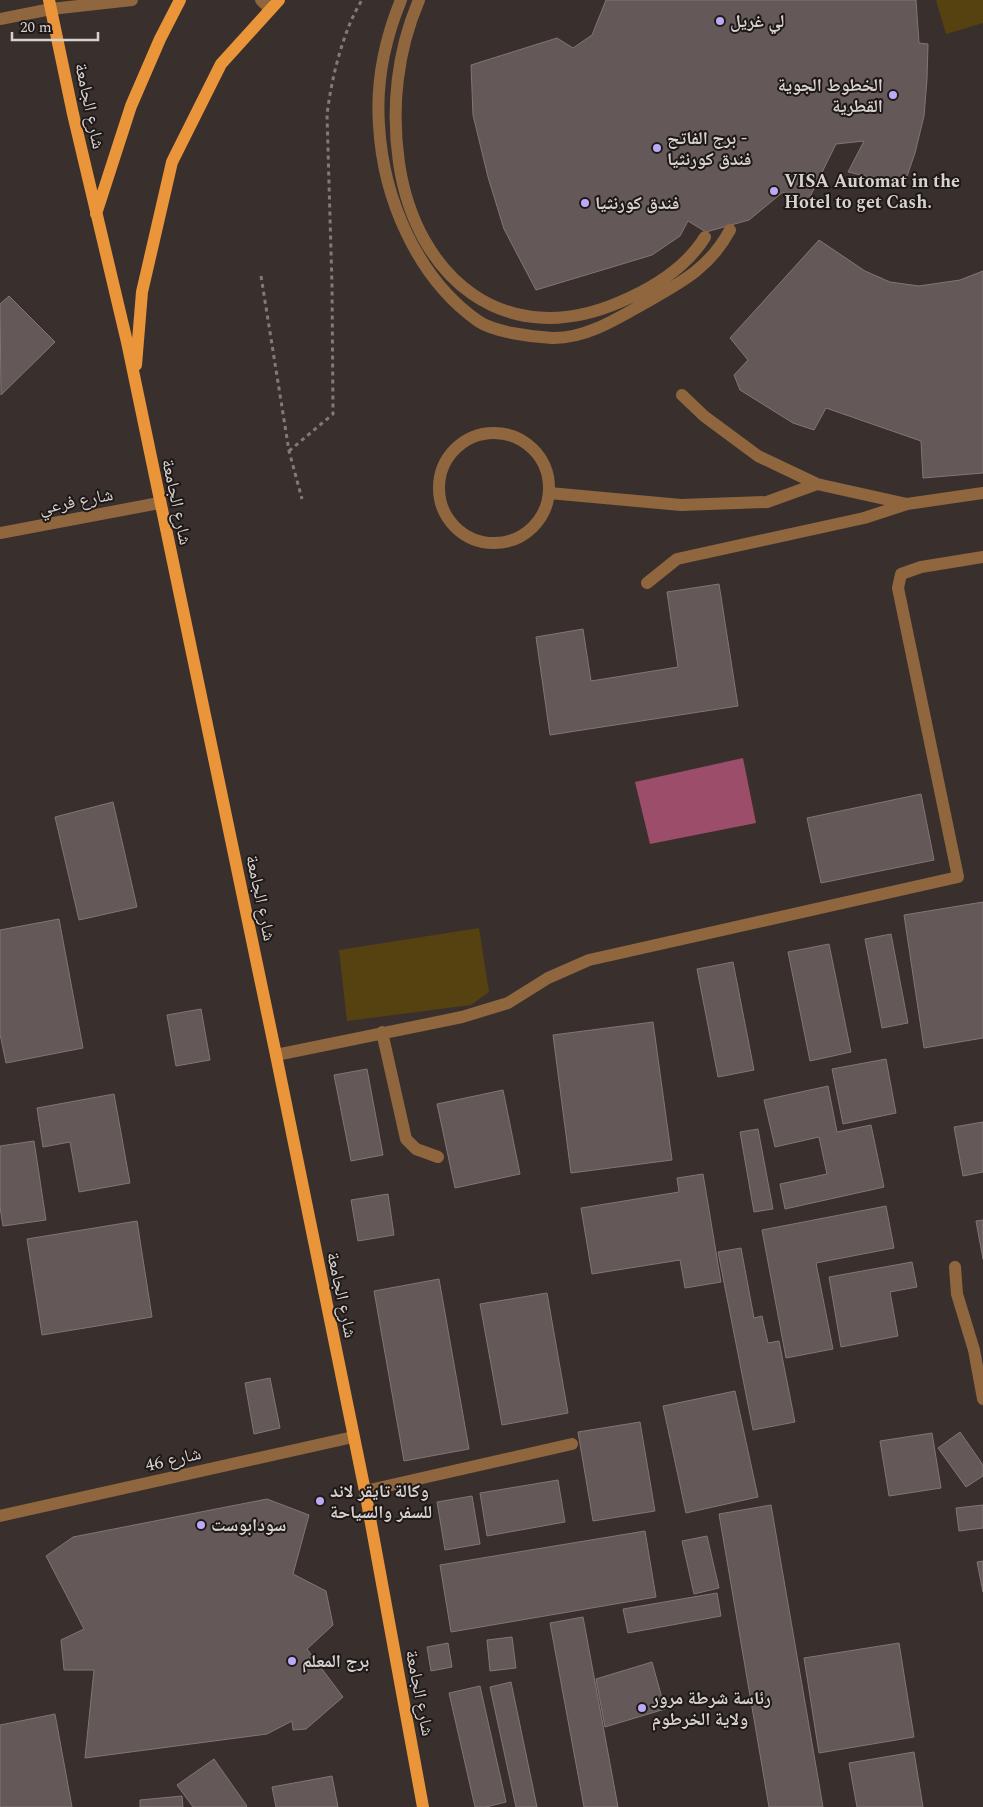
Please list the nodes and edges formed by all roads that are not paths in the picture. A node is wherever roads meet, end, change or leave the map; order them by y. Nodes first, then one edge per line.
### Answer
1 (132, 0) edge
2 (180, 0) edge
3 (401, 0) edge
4 (419, 0) edge
5 (270, 3) edge
6 (50, 4) edge
7 (0, 19) edge
8 (96, 214) junction
9 (730, 230) dead end
10 (705, 237) dead end
11 (134, 380) junction
12 (682, 395) dead end
13 (817, 484) junction
14 (983, 492) edge
15 (549, 493) junction
16 (159, 503) junction
17 (907, 504) junction
18 (0, 533) edge
19 (983, 557) edge
20 (648, 583) dead end
21 (382, 1032) junction
22 (276, 1055) junction
23 (438, 1156) dead end
24 (955, 1267) dead end
25 (983, 1399) edge
26 (354, 1437) junction
27 (572, 1444) dead end
28 (365, 1491) junction
29 (0, 1516) edge
30 (423, 1807) edge

1 - 6 street
2 - 8 main road
3 - 9 street
4 - 10 street
5 - 11 main road
6 - 7 street
6 - 8 main road, شارع الجامعة
8 - 11 main road, شارع الجامعة
11 - 16 main road, شارع الجامعة
12 - 13 street
13 - 15 street
13 - 17 street
14 - 17 street
15 - 15 street
16 - 18 street, شارع فرعي
16 - 22 main road, شارع الجامعة
17 - 20 street
19 - 21 street
21 - 22 street
21 - 23 street
22 - 26 main road, شارع الجامعة
24 - 25 street
26 - 28 main road, شارع الجامعة
26 - 29 street, شارع 46
27 - 28 street
28 - 30 main road, شارع الجامعة

